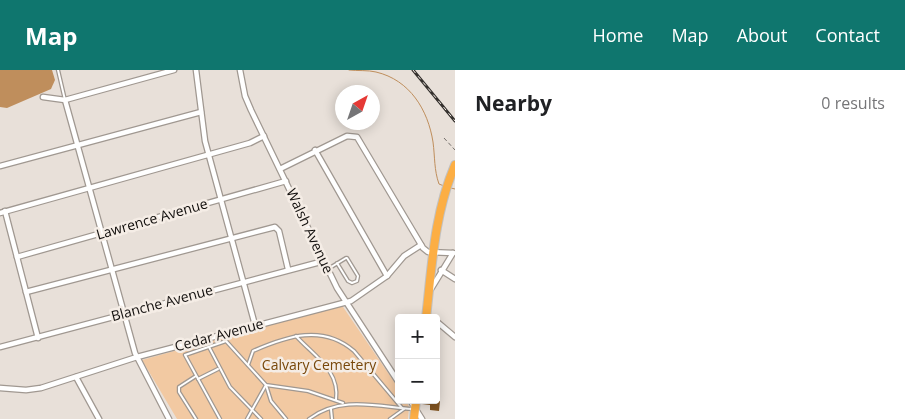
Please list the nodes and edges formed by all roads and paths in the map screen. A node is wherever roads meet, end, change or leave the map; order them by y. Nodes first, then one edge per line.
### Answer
1 (58, 70) edge
2 (174, 70) edge
3 (196, 70) edge
4 (240, 70) edge
5 (155, 73) edge
6 (43, 97) dead end
7 (65, 100) junction
8 (201, 112) junction
9 (264, 136) junction
10 (444, 138) dead end
11 (78, 144) junction
12 (315, 150) junction
13 (455, 150) edge
14 (209, 155) junction
15 (455, 165) edge
16 (0, 166) edge
17 (280, 170) junction
18 (286, 181) junction
19 (89, 188) junction
20 (221, 200) junction
21 (2, 212) edge
22 (102, 233) junction
23 (232, 237) junction
24 (421, 245) junction
25 (433, 252) junction
26 (454, 252) edge
27 (17, 257) junction
28 (324, 260) junction
29 (337, 263) junction
30 (328, 268) junction
31 (288, 269) junction
32 (113, 270) junction
33 (442, 270) junction
34 (387, 276) junction
35 (455, 279) edge
36 (244, 281) junction
37 (26, 292) junction
38 (428, 295) junction
39 (344, 301) junction
40 (124, 313) junction
41 (428, 314) edge
42 (440, 324) edge
43 (255, 325) junction
44 (296, 336) junction
45 (455, 337) edge
46 (38, 338) junction
47 (0, 347) edge
48 (209, 347) junction
49 (137, 356) junction
50 (248, 365) junction
51 (219, 369) junction
52 (196, 376) junction
53 (76, 377) junction
54 (395, 377) edge
55 (198, 379) junction
56 (266, 385) junction
57 (0, 388) edge
58 (336, 401) junction
59 (343, 403) junction
60 (412, 404) edge
61 (416, 404) edge
62 (403, 408) junction
63 (331, 409) junction
64 (415, 410) junction
65 (254, 411) junction
66 (99, 419) edge
67 (169, 419) edge
68 (196, 419) edge
69 (220, 419) edge
70 (247, 419) edge
71 (261, 419) edge
72 (286, 419) edge
73 (309, 419) edge
74 (332, 419) edge
75 (390, 419) edge
76 (415, 419) edge
77 (422, 419) edge

1 - 7 lane
2 - 5 street
3 - 8 street
4 - 9 street, Walsh Avenue
5 - 7 street
6 - 7 street
7 - 11 street
8 - 11 street
8 - 14 street
9 - 14 street
9 - 17 street, Walsh Avenue
10 - 13 path
11 - 16 street
11 - 19 street
12 - 17 street
12 - 24 street
12 - 34 street
14 - 19 street
14 - 20 street
15 - 25 highway
17 - 18 street, Walsh Avenue
18 - 20 street, Lawrence Avenue
18 - 28 street, Walsh Avenue
19 - 21 street
19 - 22 street
20 - 22 street, Lawrence Avenue
20 - 23 street
21 - 27 street
22 - 27 street, Lawrence Avenue
22 - 32 street
23 - 31 street
23 - 32 street
23 - 36 street
24 - 25 street
24 - 34 street, Cedar Avenue
25 - 26 street
25 - 38 highway
26 - 33 street
27 - 37 street
28 - 30 street, Walsh Avenue
28 - 31 street, Blanche Avenue
29 - 29 lane
29 - 30 lane
30 - 39 street, Walsh Avenue
31 - 36 street, Blanche Avenue
32 - 37 street
32 - 40 street
33 - 35 street
33 - 38 street
34 - 39 street, Cedar Avenue
36 - 40 street, Blanche Avenue
36 - 43 street
37 - 46 street
38 - 41 highway
39 - 43 street, Cedar Avenue
39 - 54 street, Walsh Avenue
40 - 46 street, Blanche Avenue
40 - 49 street
42 - 45 street
43 - 49 street, Cedar Avenue
44 - 50 lane
44 - 58 lane
44 - 62 lane
46 - 47 street, Blanche Avenue
48 - 50 lane
48 - 51 lane
48 - 52 lane
49 - 53 street, Cedar Avenue
49 - 67 street
50 - 56 lane
51 - 55 lane
51 - 65 lane
52 - 55 lane
52 - 68 lane
53 - 57 street, Cedar Avenue
53 - 66 street
55 - 69 lane
56 - 58 lane
56 - 65 lane
56 - 72 lane
58 - 59 lane
59 - 62 lane
59 - 63 lane
60 - 64 street
61 - 64 highway
62 - 64 lane
62 - 75 lane
63 - 73 lane
63 - 74 lane
64 - 76 highway
64 - 77 street
65 - 70 lane
65 - 71 lane

